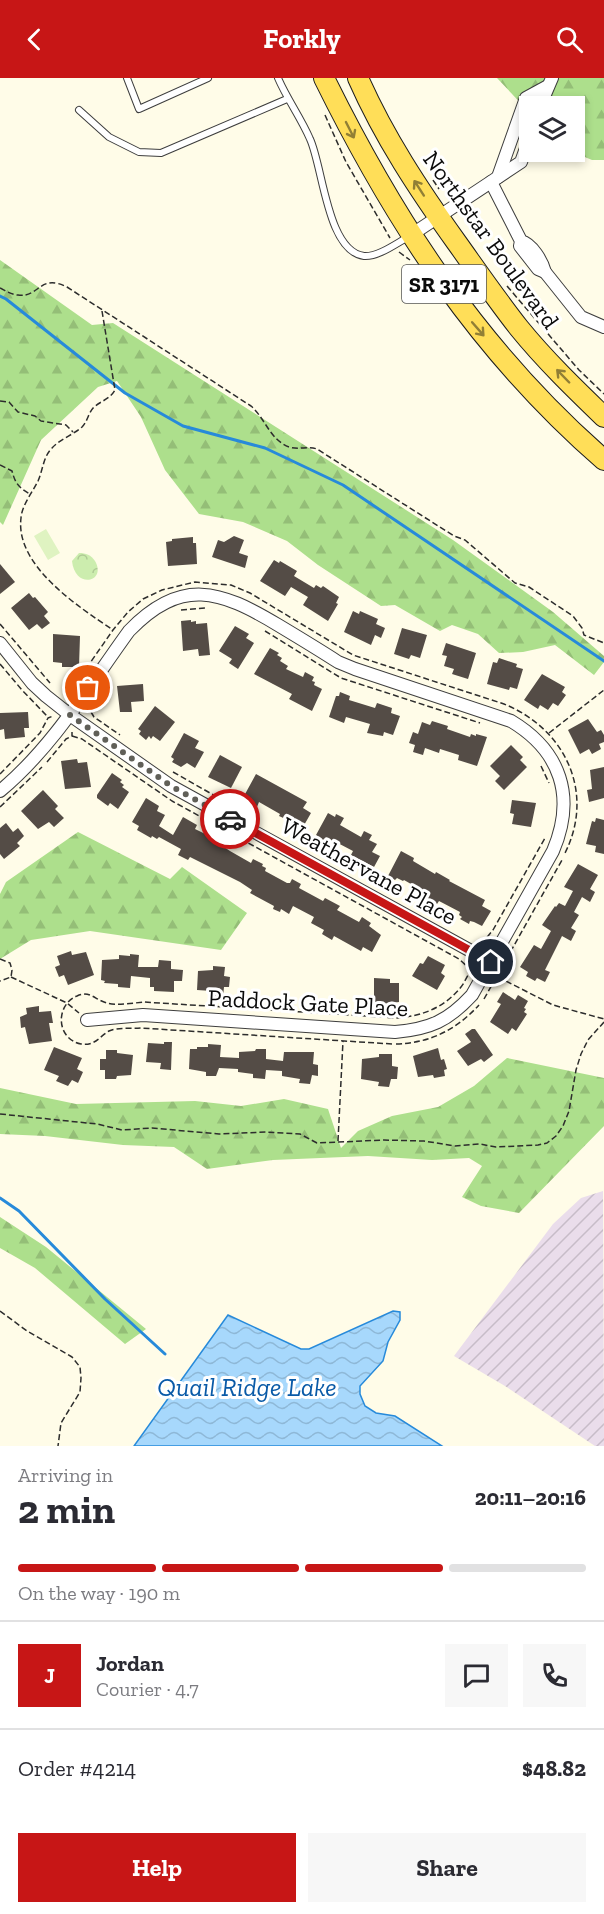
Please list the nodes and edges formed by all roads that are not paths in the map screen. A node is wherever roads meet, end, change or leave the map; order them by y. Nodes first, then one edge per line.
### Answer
1 (127, 78) edge
2 (208, 78) edge
3 (278, 78) edge
4 (324, 78) edge
5 (358, 78) edge
6 (550, 82) edge
7 (544, 96) edge
8 (287, 99) junction
9 (79, 110) dead end
10 (521, 162) edge
11 (494, 180) junction
12 (445, 213) junction
13 (411, 236) junction
14 (604, 327) edge
15 (604, 417) edge
16 (604, 460) edge
17 (0, 643) edge
18 (69, 714) junction
19 (0, 791) edge
20 (486, 959) junction
21 (87, 1020) road end

1 - 2 lane
3 - 8 lane
4 -> 13 main road, SR 3171
12 -> 5 main road, Northstar Boulevard / SR 3171
6 - 7 street
6 - 11 street
8 - 9 lane
8 - 13 lane
10 - 11 street
11 - 12 street
11 - 14 street
12 - 13 street
15 -> 12 main road, Northstar Boulevard / SR 3171
13 -> 16 main road, SR 3171
17 - 18 street, Weathervane Place
18 - 19 street, Paddock Gate Place
18 - 20 street, Weathervane Place
18 - 20 street, Paddock Gate Place
20 - 21 street, Paddock Gate Place

